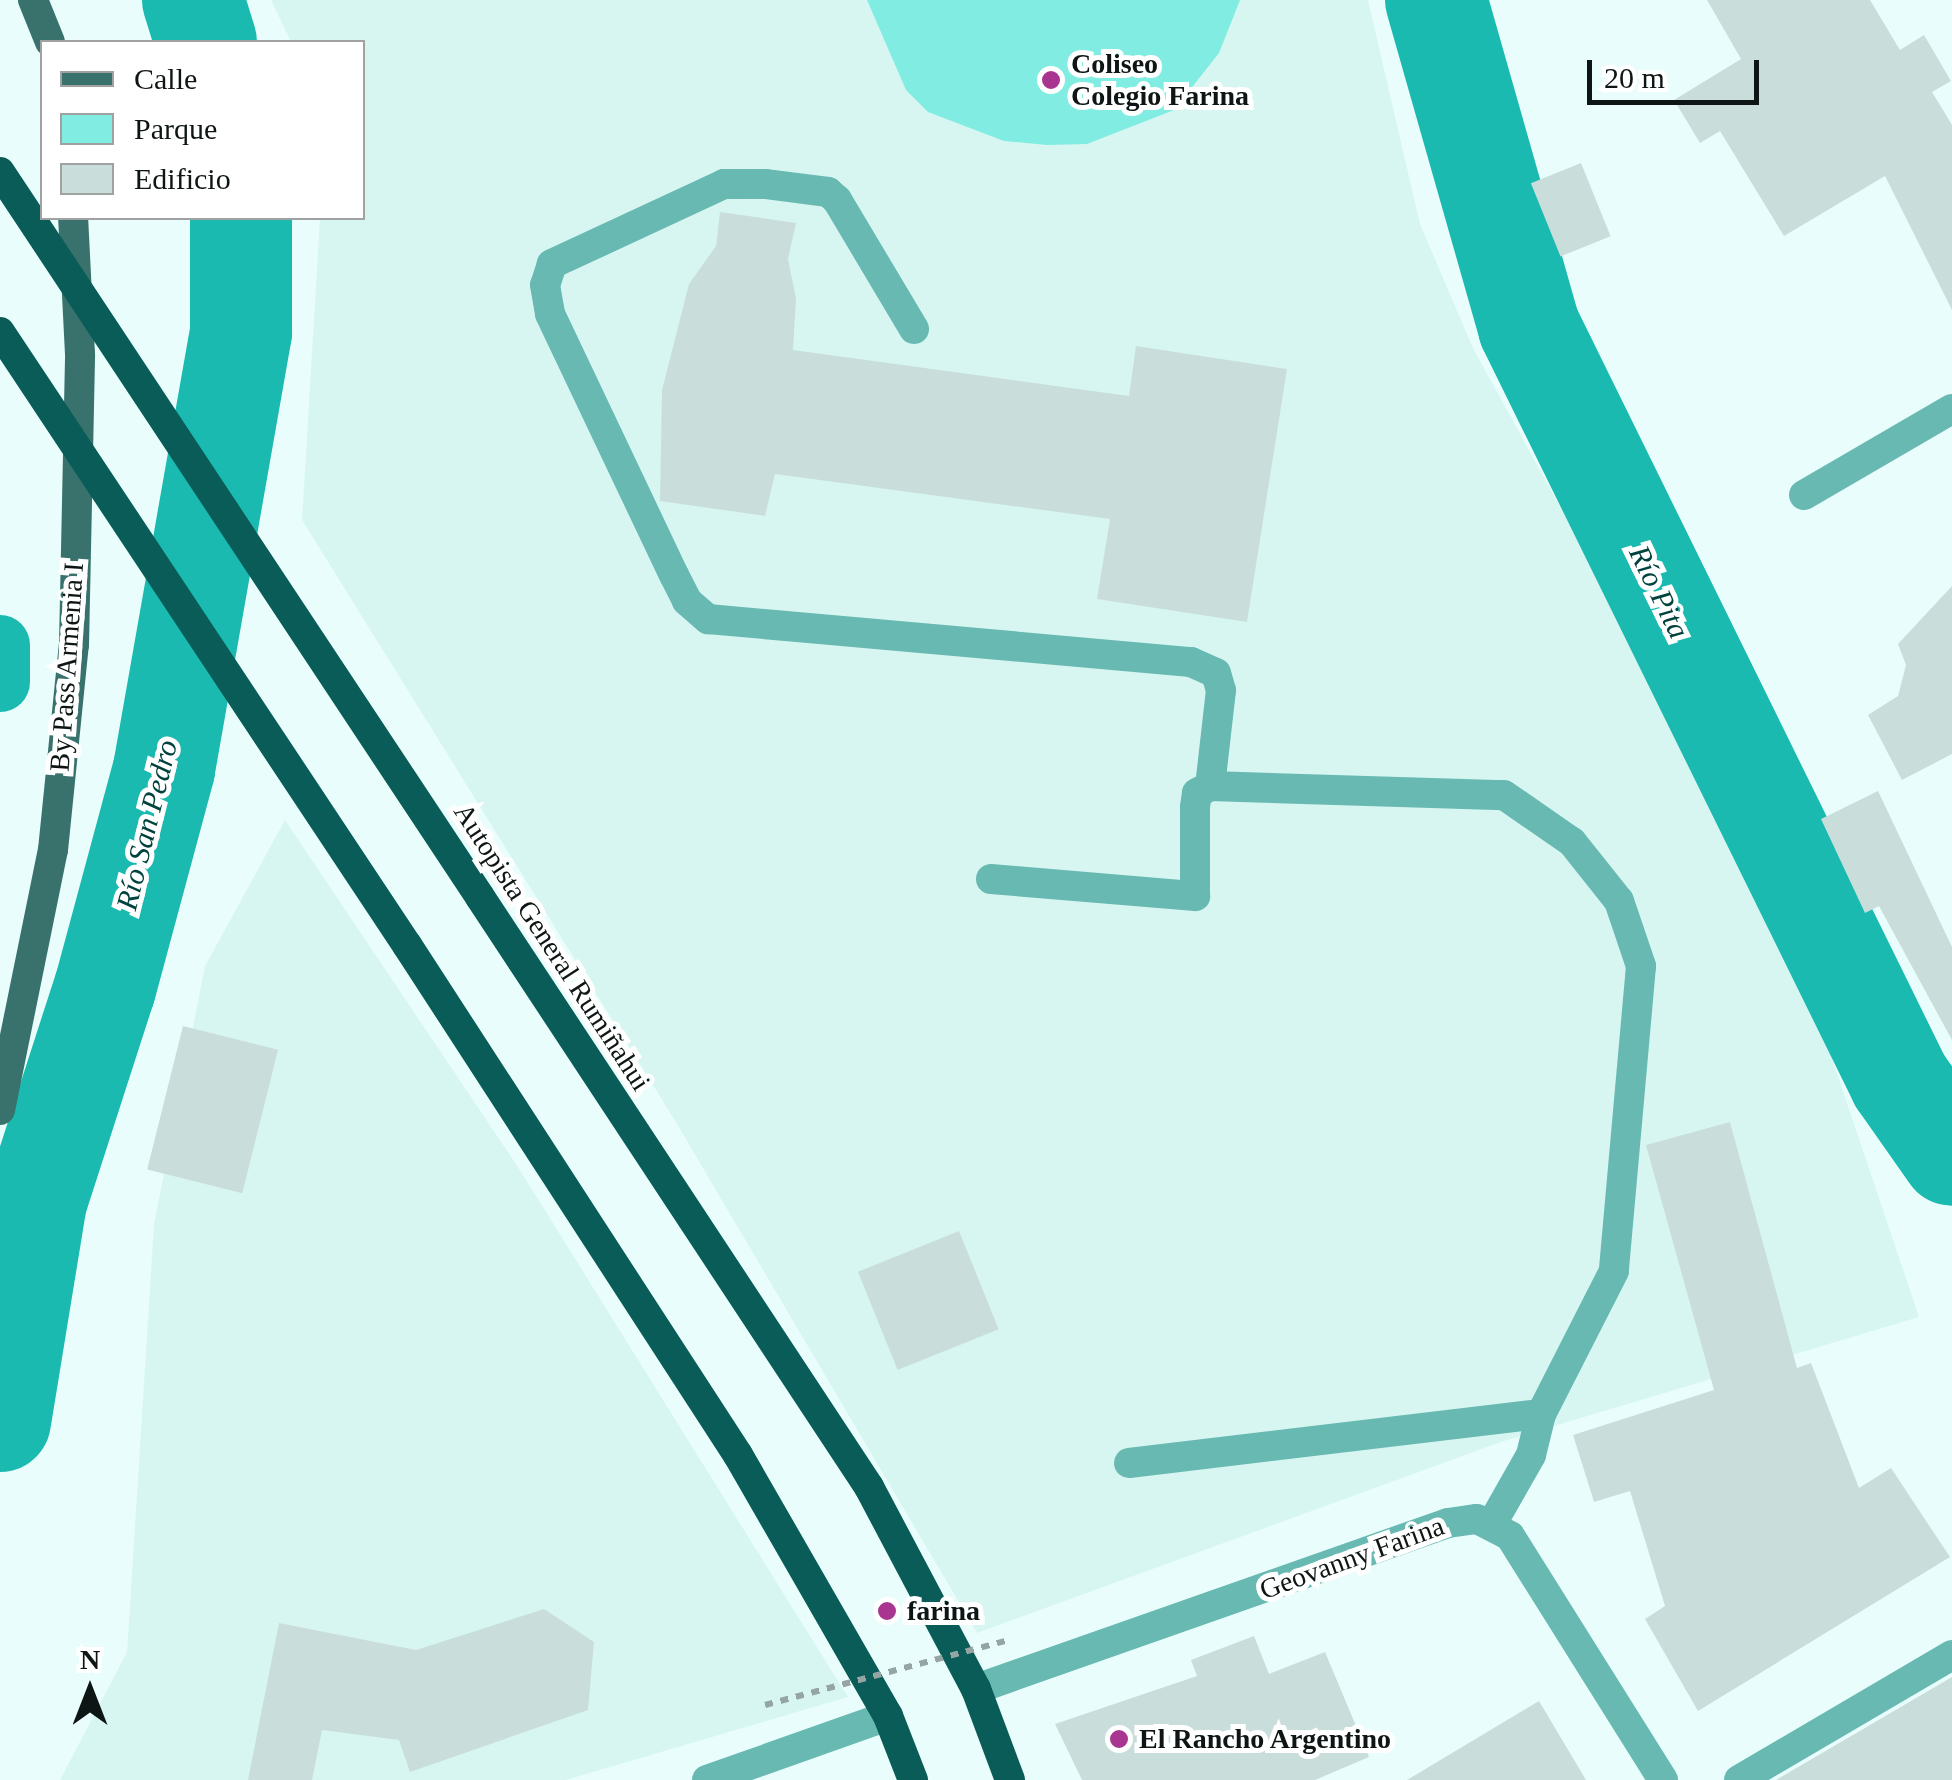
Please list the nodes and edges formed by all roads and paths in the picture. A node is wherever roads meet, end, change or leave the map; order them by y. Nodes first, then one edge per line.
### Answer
1 (33, 0) edge
2 (49, 40) edge
3 (0, 172) edge
4 (73, 220) edge
5 (914, 329) dead end
6 (0, 332) edge
7 (1952, 409) edge
8 (1804, 495) dead end
9 (1210, 786) junction
10 (992, 880) dead end
11 (0, 1110) edge
12 (1541, 1414) junction
13 (1129, 1463) dead end
14 (1493, 1522) junction
15 (1006, 1642) dead end
16 (1952, 1655) edge
17 (976, 1689) junction
18 (765, 1705) dead end
19 (888, 1716) junction
20 (707, 1780) edge
21 (913, 1780) edge
22 (1010, 1780) edge
23 (1663, 1780) edge
24 (1739, 1780) edge

1 - 2 main road
3 - 17 highway, Autopista General Rumiñahui, bridge
4 - 11 main road, By Pass Armenia I
5 - 9 street
6 - 19 highway, bridge
7 - 8 street
9 - 10 street
9 - 12 street
12 - 13 street
12 - 14 street
14 - 17 street, Geovanny Farina
14 - 23 street
15 - 18 path, bridge
16 - 24 street
17 - 22 highway, Autopista General Rumiñahui
19 - 20 street
19 - 21 highway

